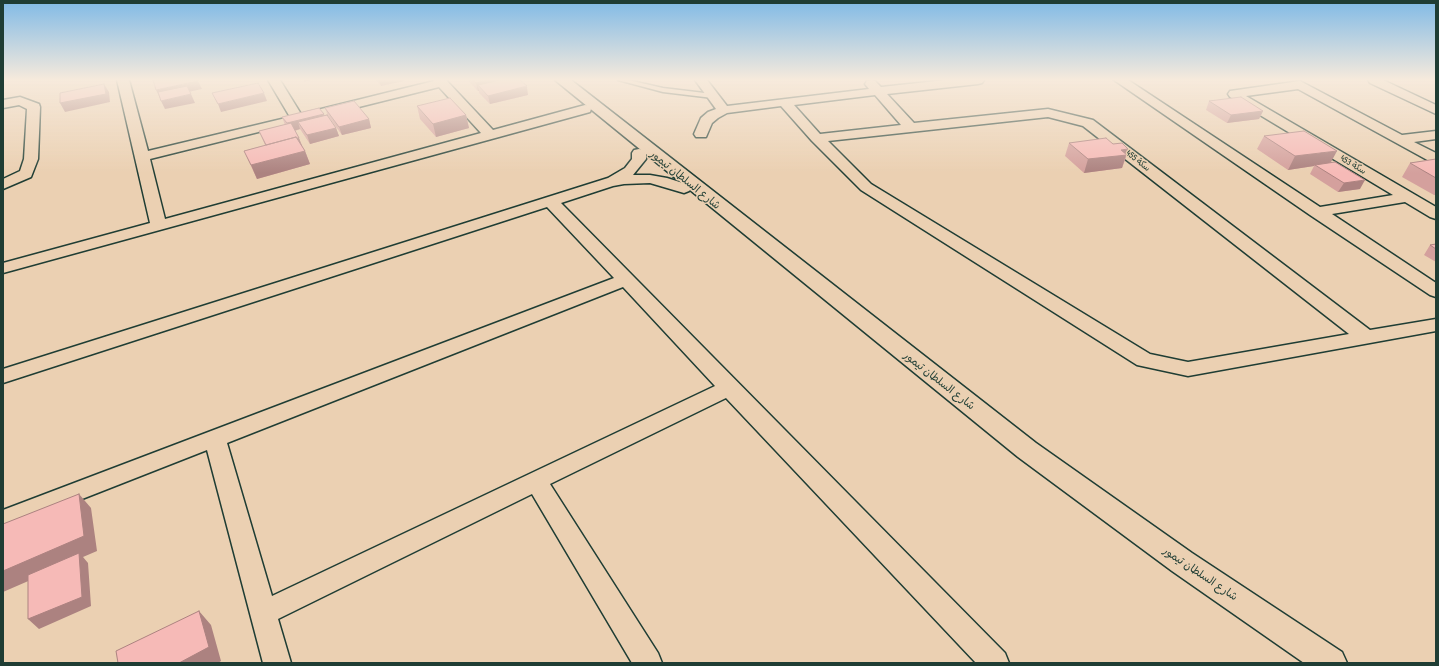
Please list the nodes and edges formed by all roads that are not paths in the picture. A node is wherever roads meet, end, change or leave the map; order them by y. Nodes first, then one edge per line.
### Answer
1 (34, 111) edge
2 (131, 111) edge
3 (293, 111) edge
4 (324, 111) edge
5 (468, 111) edge
6 (577, 111) edge
7 (588, 111) edge
8 (601, 111) edge
9 (722, 111) edge
10 (792, 111) edge
11 (896, 111) edge
12 (1166, 111) edge
13 (1263, 111) edge
14 (1348, 111) edge
15 (297, 118) junction
16 (911, 128) junction
17 (490, 134) junction
18 (701, 134) dead end
19 (1436, 135) edge
20 (816, 138) junction
21 (1400, 139) junction
22 (639, 153) junction
23 (142, 156) junction
24 (1436, 159) edge
25 (611, 182) junction
26 (3, 185) edge
27 (684, 188) junction
28 (1408, 197) junction
29 (550, 201) junction
30 (1316, 212) junction
31 (1436, 214) edge
32 (159, 225) junction
33 (3, 268) edge
34 (626, 280) junction
35 (1436, 291) edge
36 (1436, 325) edge
37 (1367, 338) junction
38 (3, 376) edge
39 (728, 388) junction
40 (215, 438) junction
41 (536, 481) junction
42 (3, 520) edge
43 (263, 613) junction
44 (276, 663) edge
45 (648, 663) edge
46 (995, 663) edge
47 (1305, 663) edge
48 (1331, 663) edge

1 - 26 street
2 - 23 street
3 - 15 street
4 - 15 street
5 - 17 street
6 - 17 street
7 - 22 main road, شارع السلطان تيمور
8 - 48 main road, شارع السلطان تيمور
9 - 18 street
10 - 20 street
11 - 16 street
12 - 30 street
13 - 28 street, سكة 453
14 - 21 street, سكة 453
15 - 23 street
16 - 20 street, سكة 455
16 - 37 street, سكة 455
17 - 32 street
19 - 21 street
20 - 37 street
21 - 24 street, سكة 453
22 - 25 street
22 - 27 main road, شارع السلطان تيمور
23 - 32 street
25 - 27 street
25 - 29 street
27 - 47 main road, شارع السلطان تيمور
28 - 30 street
28 - 31 street, سكة 453
29 - 34 street
29 - 38 street
30 - 35 street
32 - 33 street
34 - 39 street
34 - 40 street
36 - 37 street
39 - 41 street
39 - 46 street
40 - 42 street
40 - 43 street
41 - 43 street
41 - 45 street
43 - 44 street

